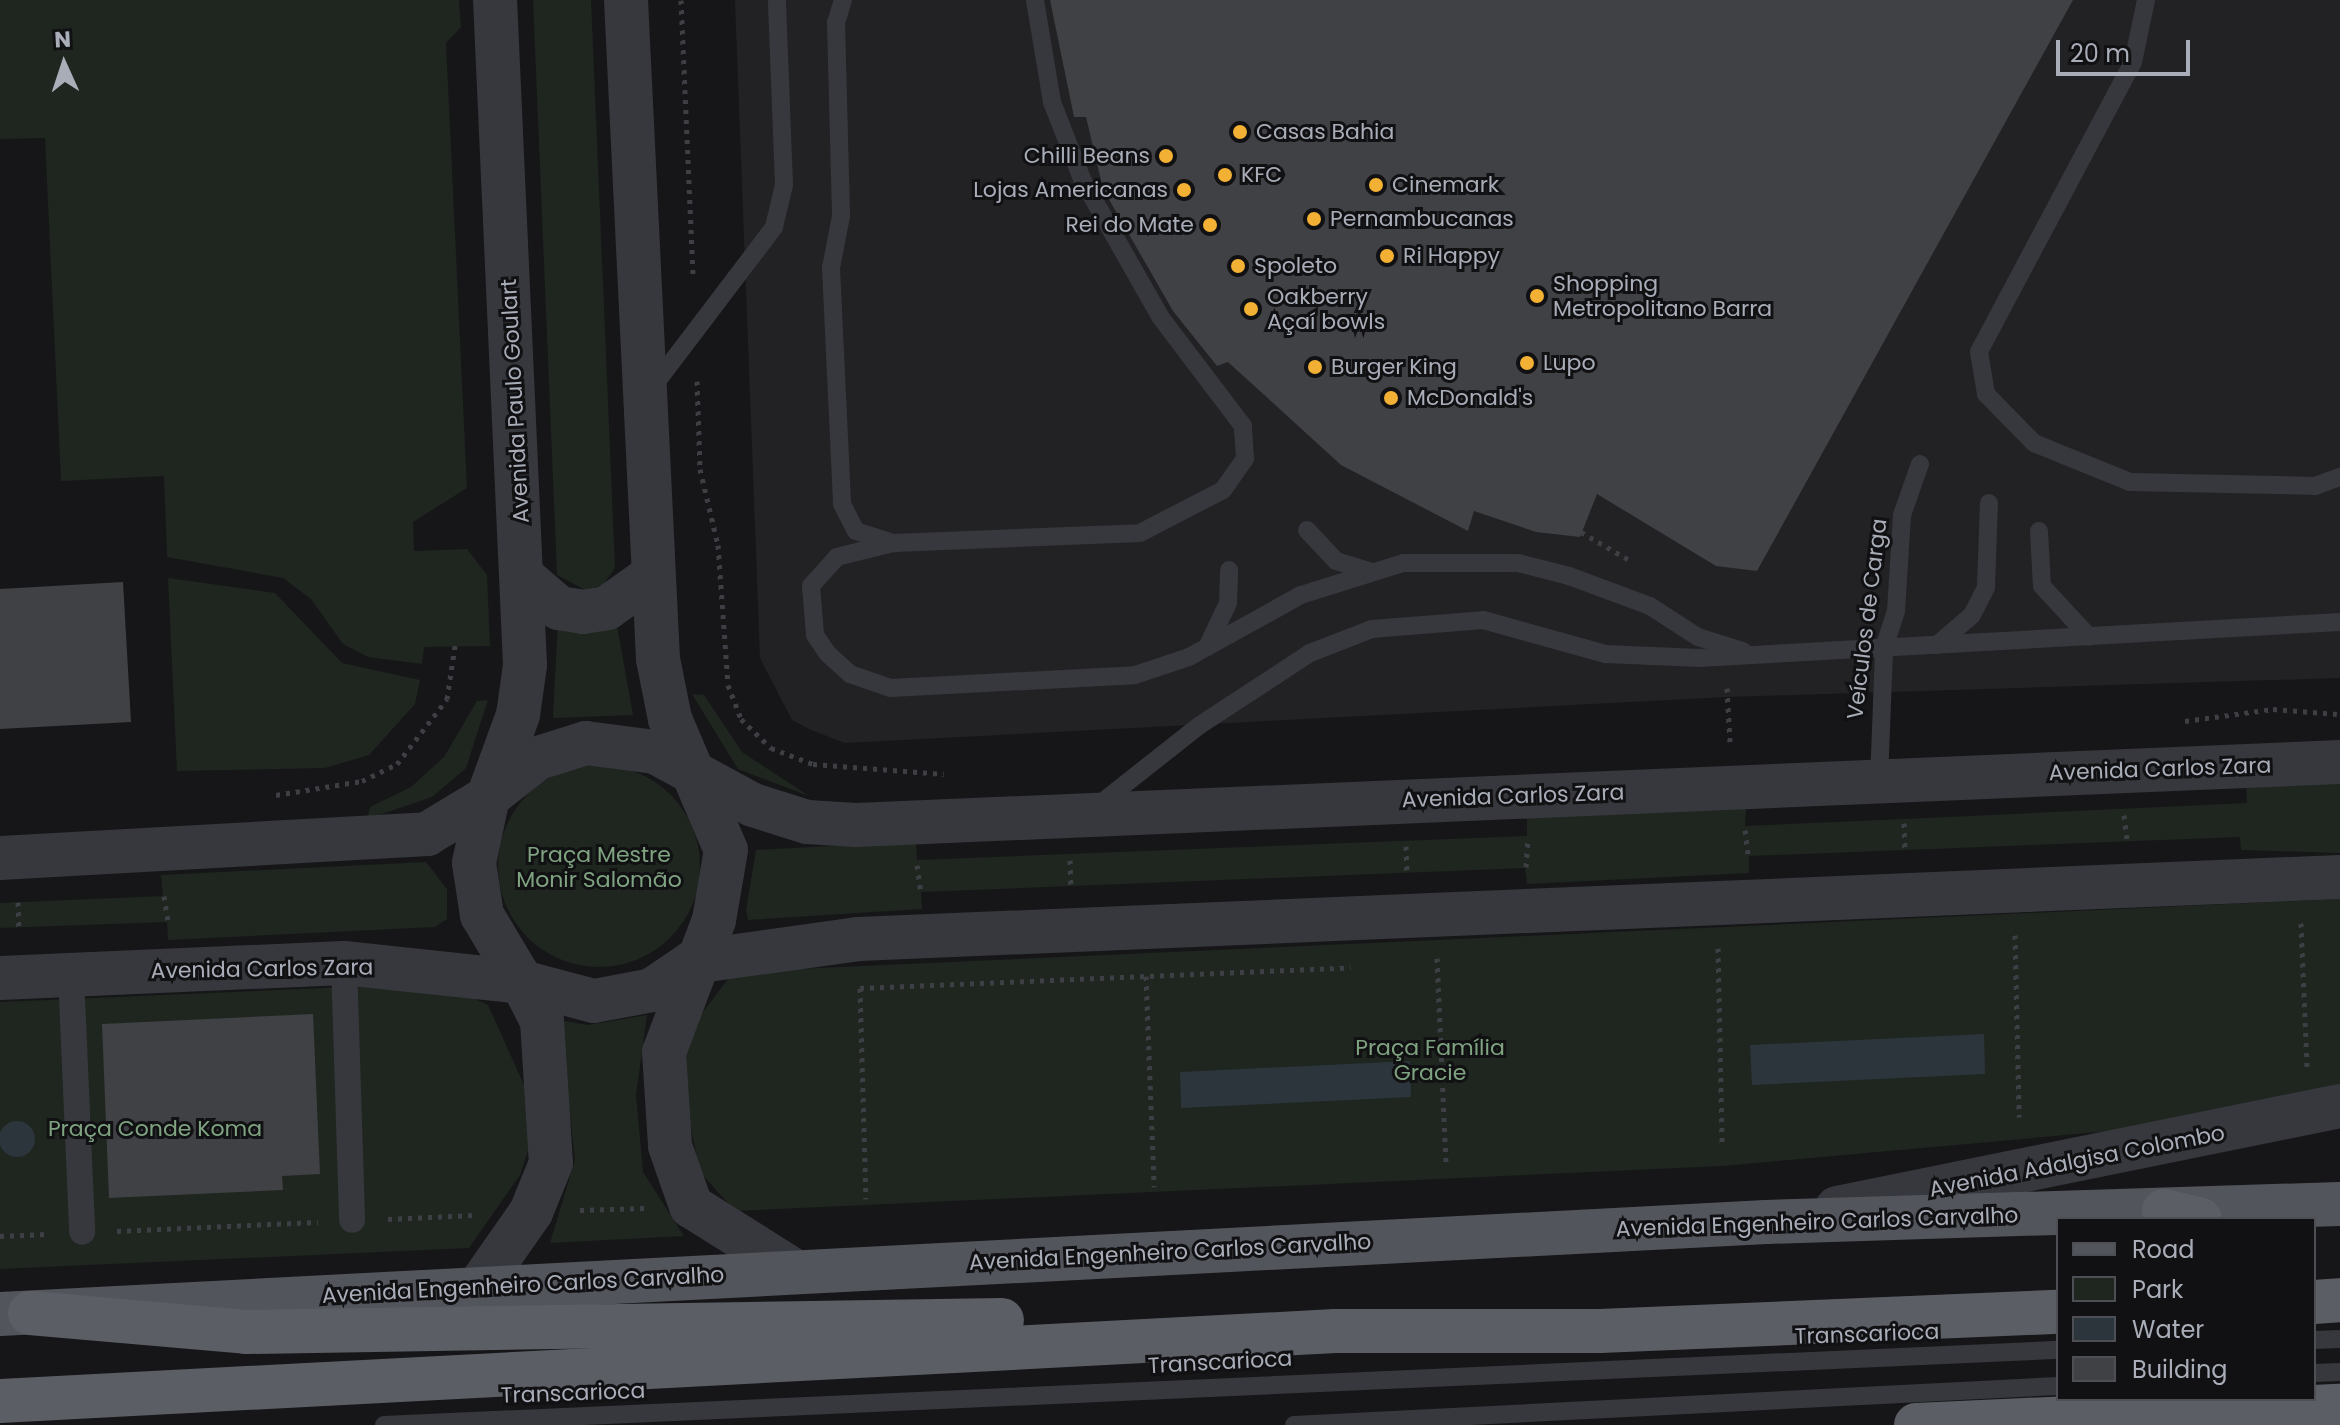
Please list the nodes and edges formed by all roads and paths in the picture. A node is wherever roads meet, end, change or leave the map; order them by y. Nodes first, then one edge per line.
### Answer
1 (495, 0) edge
2 (626, 0) edge
3 (777, 0) edge
4 (843, 0) edge
5 (1035, 0) edge
6 (2146, 0) edge
7 (643, 399) junction
8 (2340, 460) edge
9 (1920, 464) dead end
10 (2334, 480) edge
11 (1989, 503) dead end
12 (1307, 530) dead end
13 (2039, 531) dead end
14 (894, 543) junction
15 (1229, 570) dead end
16 (1369, 571) junction
17 (523, 577) junction
18 (649, 578) junction
19 (2340, 622) edge
20 (2089, 637) junction
21 (1937, 645) junction
22 (455, 646) dead end
23 (1207, 647) junction
24 (1884, 648) junction
25 (1757, 655) junction
26 (2340, 762) edge
27 (693, 778) junction
28 (1879, 781) junction
29 (488, 797) junction
30 (265, 799) dead end
31 (2124, 809) dead end
32 (1089, 812) junction
33 (1904, 819) dead end
34 (1744, 826) dead end
35 (1528, 836) dead end
36 (1406, 841) dead end
37 (2127, 842) dead end
38 (1905, 850) dead end
39 (1070, 854) dead end
40 (1748, 856) dead end
41 (0, 858) edge
42 (917, 860) dead end
43 (1526, 868) dead end
44 (1407, 873) dead end
45 (2320, 877) edge
46 (1071, 887) dead end
47 (2031, 888) junction
48 (921, 892) dead end
49 (164, 896) dead end
50 (18, 902) dead end
51 (1717, 902) junction
52 (1446, 913) junction
53 (168, 922) dead end
54 (1143, 926) junction
55 (19, 927) dead end
56 (859, 939) junction
57 (693, 962) junction
58 (344, 963) junction
59 (71, 975) junction
60 (0, 978) edge
61 (522, 982) junction
62 (2307, 1070) dead end
63 (2340, 1106) edge
64 (2019, 1117) dead end
65 (1722, 1143) dead end
66 (1446, 1165) dead end
67 (1154, 1187) dead end
68 (866, 1199) dead end
69 (2340, 1204) edge
70 (691, 1206) junction
71 (531, 1212) junction
72 (2182, 1215) edge
73 (2056, 1217) edge
74 (2063, 1217) edge
75 (352, 1220) junction
76 (1766, 1222) junction
77 (82, 1232) junction
78 (0, 1236) edge
79 (793, 1270) junction
80 (478, 1288) junction
81 (2340, 1300) edge
82 (2316, 1302) edge
83 (2056, 1312) edge
84 (15, 1314) edge
85 (1335, 1331) junction
86 (2340, 1339) edge
87 (2316, 1340) edge
88 (2056, 1350) edge
89 (2340, 1372) edge
90 (2316, 1373) edge
91 (2056, 1386) edge
92 (0, 1401) edge
93 (2340, 1406) edge
94 (2266, 1411) edge
95 (384, 1425) edge
96 (1294, 1425) edge
97 (1916, 1425) edge

1 - 17 street, Avenida Paulo Goulart
2 - 7 street
3 - 7 lane
4 - 14 lane
5 - 14 lane
6 - 10 lane
7 - 18 street
8 - 10 lane
9 - 24 lane, Veículos de Carga
11 - 21 lane
12 - 16 lane
13 - 20 lane
14 - 23 lane
15 - 23 lane
16 - 23 lane
16 - 25 lane
17 - 18 street
17 - 29 street, Avenida Paulo Goulart
18 - 27 street
19 - 20 lane
20 - 21 lane
21 - 24 lane
22 - 30 path
24 - 25 lane
24 - 28 lane, Veículos de Carga
25 - 32 lane
26 - 28 street, Avenida Carlos Zara
27 - 29 street
27 - 32 street, Avenida Carlos Zara
27 - 57 street
28 - 32 street, Avenida Carlos Zara
29 - 41 street
29 - 61 street
31 - 37 path
33 - 38 path
34 - 40 path
35 - 43 path
36 - 44 path
39 - 46 path
42 - 48 path
45 - 47 street
45 - 62 path
47 - 51 street
47 - 64 path
49 - 53 path
50 - 55 path
51 - 52 street
51 - 65 path
52 - 54 street
52 - 66 path
54 - 56 street
54 - 67 path
56 - 57 street
56 - 68 path
57 - 61 street
57 - 70 street
58 - 59 street, Avenida Carlos Zara
58 - 61 street, Avenida Carlos Zara
58 - 75 street
59 - 60 street, Avenida Carlos Zara
59 - 77 street
61 - 71 street
63 - 76 street, Avenida Adalgisa Colombo
69 - 72 main road, Avenida Engenheiro Carlos Carvalho
70 - 71 path
70 - 79 street
71 - 75 path
71 - 80 street
72 - 74 main road, Avenida Engenheiro Carlos Carvalho
73 - 76 main road, Avenida Engenheiro Carlos Carvalho
75 - 77 path
76 - 79 main road, Avenida Engenheiro Carlos Carvalho
77 - 78 path
79 - 80 main road, Avenida Engenheiro Carlos Carvalho
80 - 84 main road, Avenida Engenheiro Carlos Carvalho
81 - 82 highway
83 - 85 highway
84 - 85 highway
85 - 92 highway
86 - 87 lane
88 - 95 lane, Transcarioca
89 - 90 lane
91 - 96 lane
93 - 94 highway
94 - 97 highway

